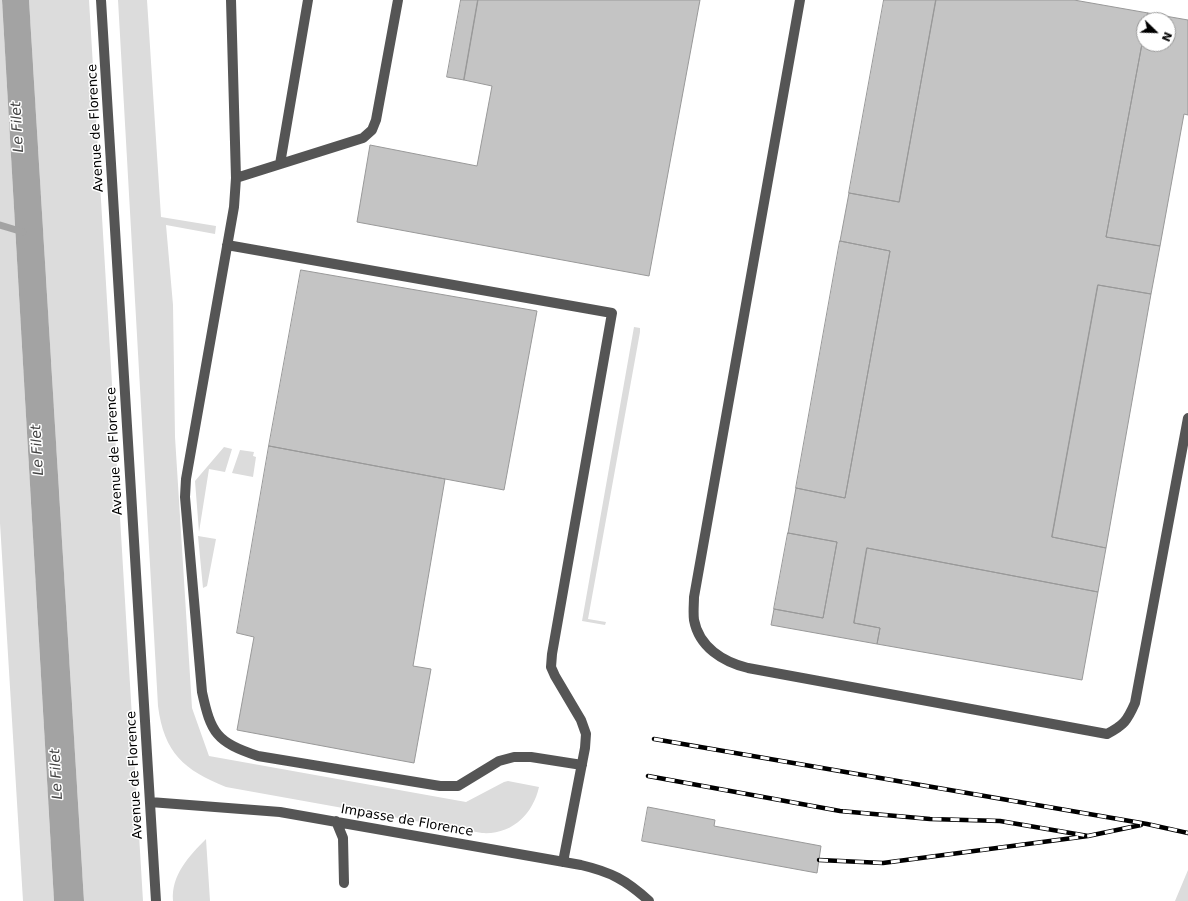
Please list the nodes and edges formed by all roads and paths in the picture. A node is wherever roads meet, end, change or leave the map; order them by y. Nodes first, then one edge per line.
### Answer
1 (101, 0) edge
2 (231, 0) edge
3 (308, 0) edge
4 (398, 0) edge
5 (800, 0) edge
6 (280, 164) junction
7 (236, 178) junction
8 (227, 245) junction
9 (1188, 418) edge
10 (582, 765) junction
11 (150, 802) junction
12 (336, 821) junction
13 (563, 862) junction
14 (344, 883) dead end
15 (156, 901) edge
16 (650, 901) edge

1 - 11 street, Avenue de Florence
2 - 7 street
3 - 6 street
4 - 6 street
5 - 9 street
6 - 7 street
7 - 8 street
8 - 10 street
8 - 10 street
10 - 13 street
11 - 12 street, Impasse de Florence
11 - 15 street, Avenue de Florence
12 - 13 street, Impasse de Florence
12 - 14 street
13 - 16 street, Impasse de Florence

